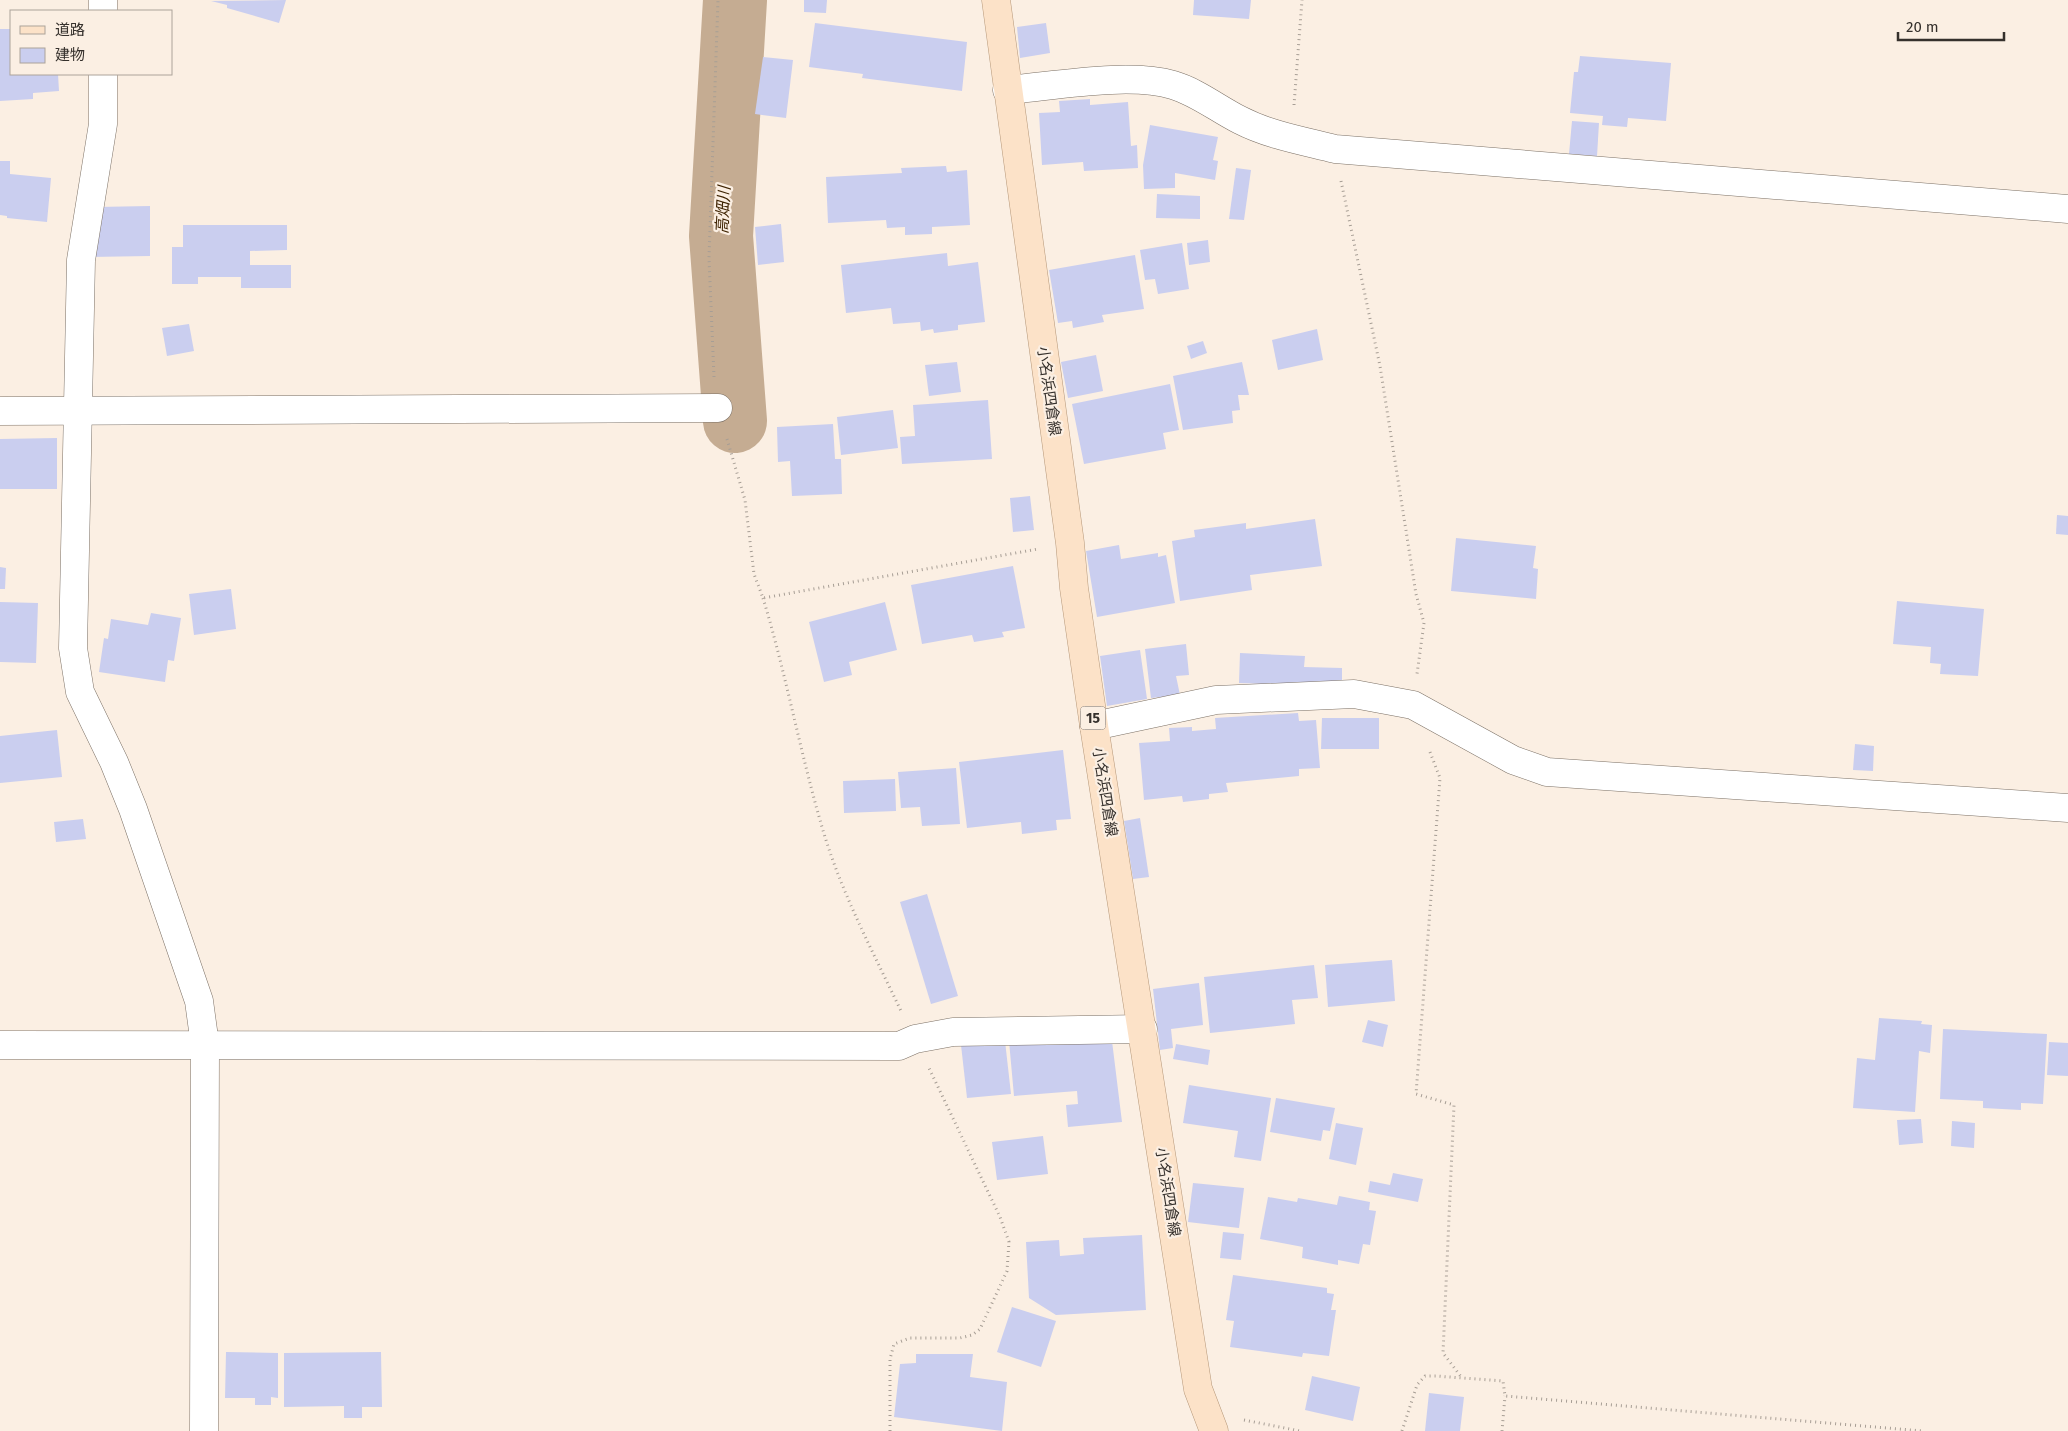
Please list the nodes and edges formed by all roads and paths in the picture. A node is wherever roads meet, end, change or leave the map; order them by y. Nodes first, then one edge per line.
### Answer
1 (718, 0) edge
2 (996, 0) edge
3 (1302, 0) edge
4 (103, 75) edge
5 (1007, 90) junction
6 (1292, 138) junction
7 (1335, 149) junction
8 (2068, 209) edge
9 (718, 408) junction
10 (0, 411) edge
11 (78, 411) junction
12 (1070, 543) junction
13 (1413, 705) junction
14 (1094, 726) junction
15 (1430, 750) dead end
16 (2068, 808) edge
17 (1142, 1029) junction
18 (0, 1045) edge
19 (205, 1046) junction
20 (1462, 1378) junction
21 (1505, 1396) junction
22 (1210, 1421) edge
23 (204, 1431) edge
24 (1300, 1431) edge
25 (1402, 1431) edge
26 (1502, 1431) edge
27 (1923, 1431) edge

1 - 9 path
2 - 5 main road, 小名浜四倉線 / 15
3 - 6 path
4 - 11 street
5 - 6 street
5 - 12 main road, 小名浜四倉線 / 15
6 - 7 street
7 - 8 street
7 - 13 path
9 - 11 street
9 - 12 path
10 - 11 street
11 - 19 street
12 - 14 main road, 小名浜四倉線 / 15
13 - 14 street
13 - 16 street
14 - 17 main road, 小名浜四倉線 / 15
15 - 20 path
17 - 19 street
17 - 22 main road, 小名浜四倉線 / 15
18 - 19 street
19 - 23 street
20 - 21 path
20 - 25 path
21 - 26 path
21 - 27 path
22 - 24 path

